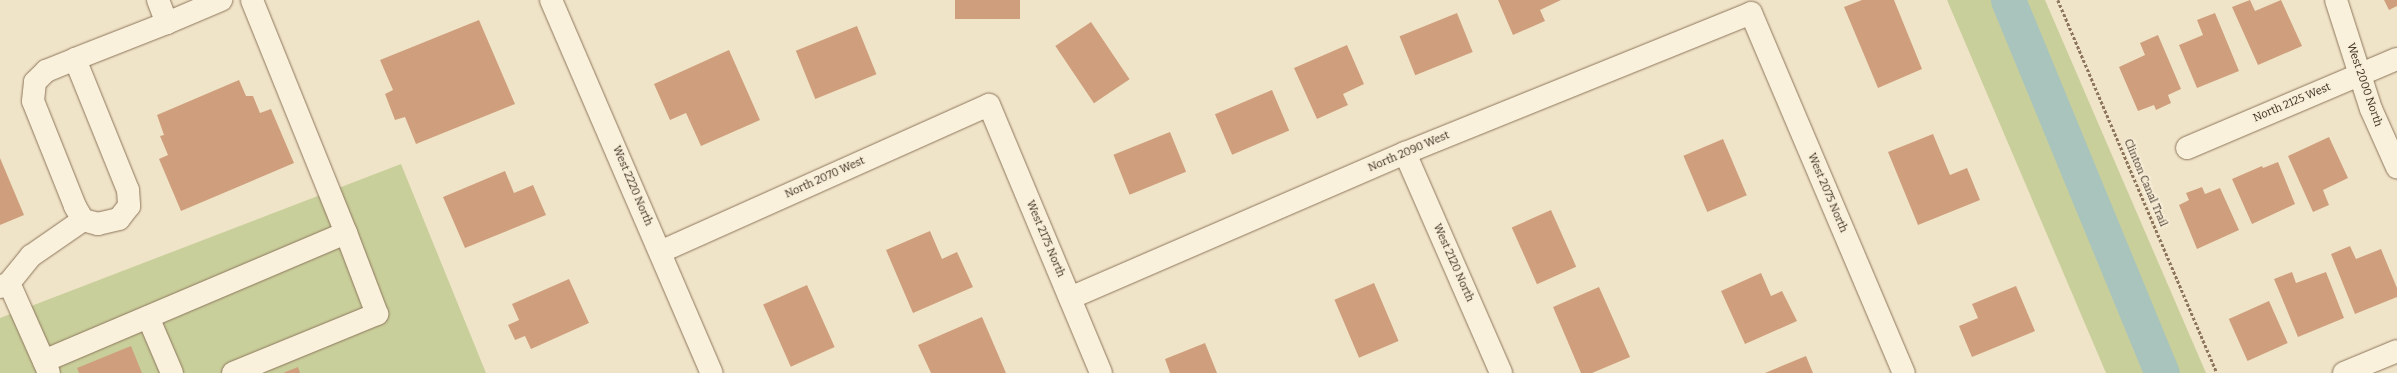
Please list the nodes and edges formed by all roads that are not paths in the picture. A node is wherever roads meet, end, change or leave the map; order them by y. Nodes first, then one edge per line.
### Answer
1 (158, 0) edge
2 (221, 0) edge
3 (252, 0) edge
4 (551, 0) edge
5 (2336, 0) edge
6 (1750, 13) joint
7 (167, 23) junction
8 (75, 59) junction
9 (2397, 59) edge
10 (2360, 75) junction
11 (989, 105) joint
12 (2186, 148) dead end
13 (1405, 153) junction
14 (2397, 167) edge
15 (84, 220) junction
16 (346, 233) junction
17 (660, 252) junction
18 (5, 285) edge
19 (1070, 298) junction
20 (148, 317) junction
21 (2397, 351) edge
22 (46, 367) edge
23 (172, 373) edge
24 (233, 373) edge
25 (712, 373) edge
26 (1101, 373) edge
27 (1501, 373) edge
28 (1904, 373) edge
29 (2344, 373) edge

1 - 7 street
2 - 7 street
3 - 16 street
4 - 17 street, West 2220 North
5 - 10 street, West 2000 North
6 - 13 street, North 2090 West
6 - 28 street, West 2075 North
7 - 8 street
8 - 15 street
8 - 15 street
9 - 10 street, North 2125 West
10 - 12 street, North 2125 West
10 - 14 street, West 2000 North
11 - 17 street, North 2070 West
11 - 19 street, West 2175 North
13 - 19 street, North 2090 West
13 - 27 street, West 2120 North
15 - 18 street
16 - 20 street
16 - 24 street
17 - 25 street, West 2220 North
18 - 22 street
19 - 26 street, West 2175 North
20 - 22 street
20 - 23 street
21 - 29 street

